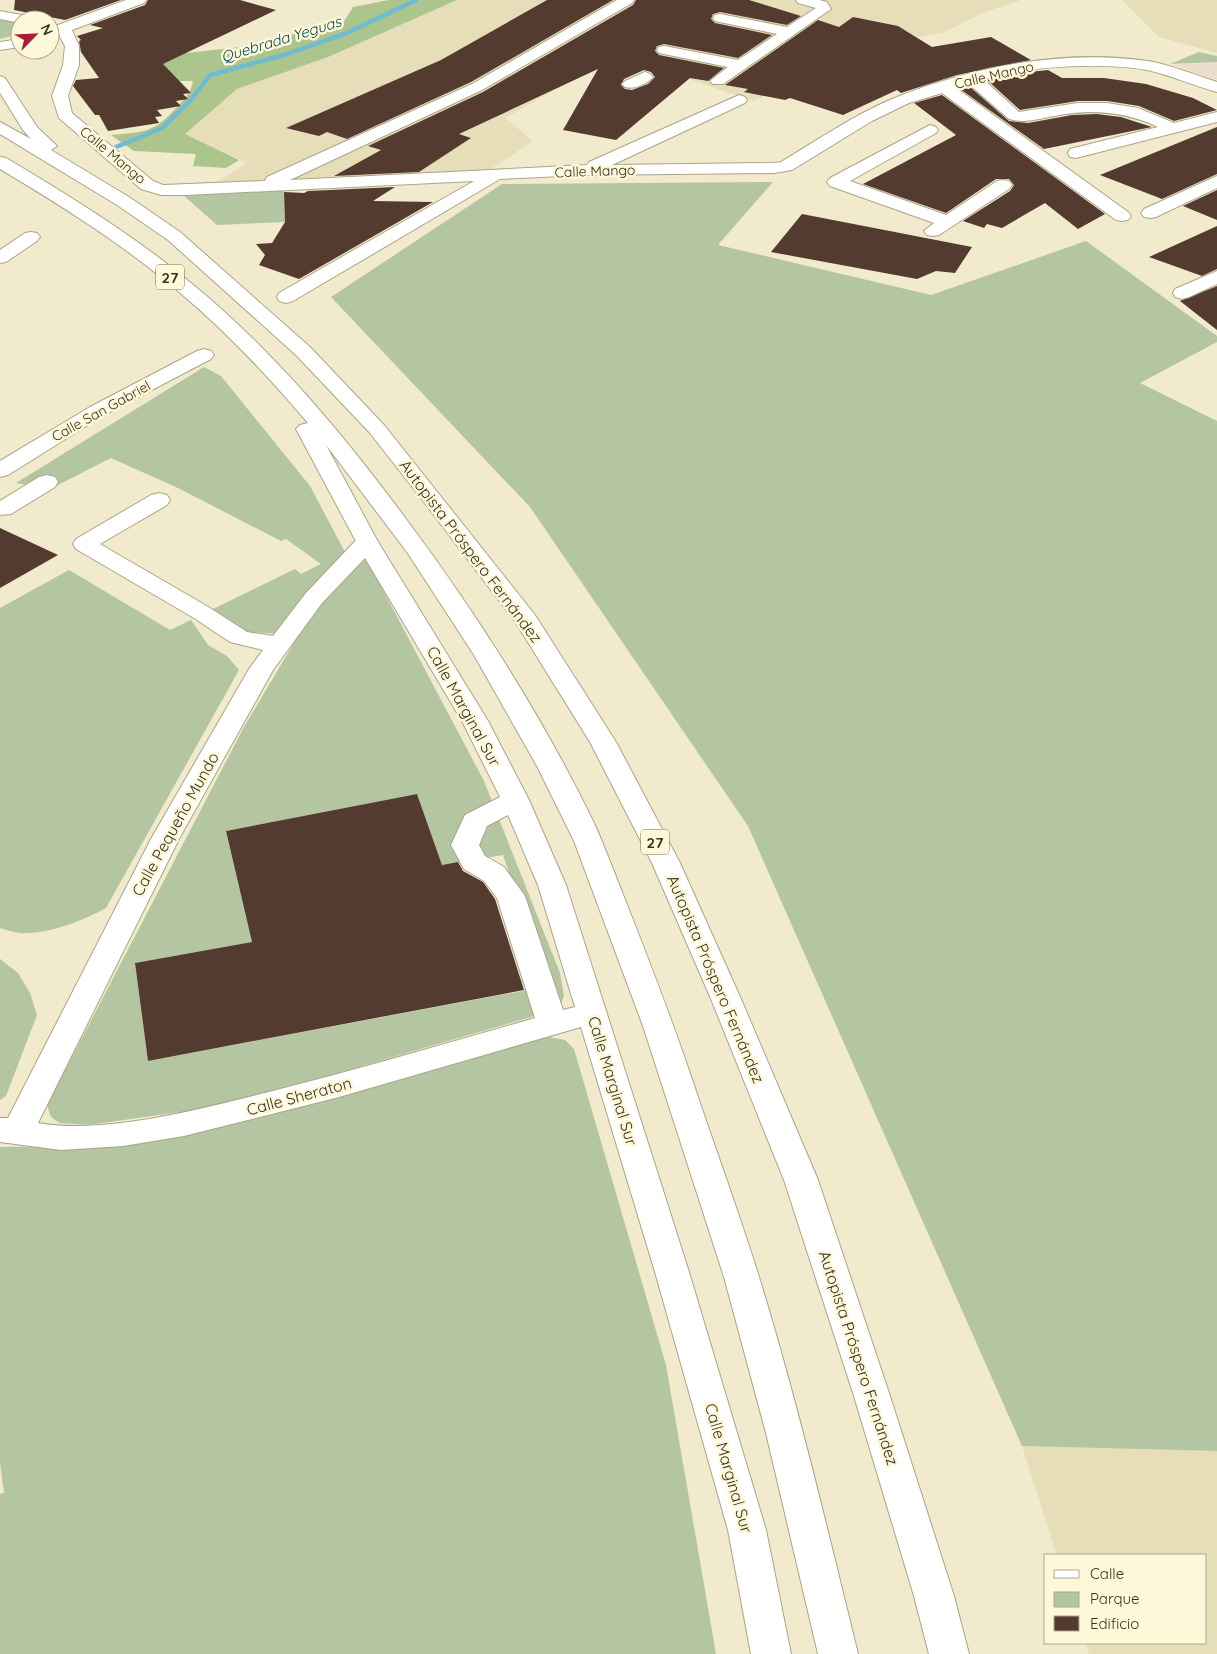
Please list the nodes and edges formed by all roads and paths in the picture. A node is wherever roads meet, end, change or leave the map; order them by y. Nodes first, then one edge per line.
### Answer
1 (139, 0) edge
2 (627, 0) edge
3 (803, 0) edge
4 (720, 18) dead end
5 (60, 27) edge
6 (789, 32) junction
7 (60, 34) edge
8 (664, 50) dead end
9 (741, 65) junction
10 (645, 77) dead end
11 (0, 81) edge
12 (718, 81) dead end
13 (976, 82) junction
14 (630, 84) dead end
15 (944, 87) junction
16 (1213, 94) edge
17 (739, 100) dead end
18 (1217, 117) edge
19 (0, 127) edge
20 (930, 130) dead end
21 (1174, 130) junction
22 (816, 147) junction
23 (834, 152) dead end
24 (1076, 153) dead end
25 (852, 158) dead end
26 (0, 162) edge
27 (870, 163) junction
28 (0, 168) edge
29 (585, 170) junction
30 (497, 175) junction
31 (1217, 181) edge
32 (1003, 185) dead end
33 (260, 187) junction
34 (103, 189) junction
35 (52, 193) junction
36 (1150, 213) dead end
37 (1122, 216) dead end
38 (31, 237) dead end
39 (0, 258) edge
40 (1217, 277) edge
41 (1182, 293) dead end
42 (286, 297) dead end
43 (204, 355) dead end
44 (276, 375) junction
45 (0, 470) edge
46 (0, 477) edge
47 (159, 500) dead end
48 (2, 508) edge
49 (367, 542) junction
50 (202, 613) junction
51 (280, 642) junction
52 (261, 668) junction
53 (515, 800) junction
54 (591, 1013) junction
55 (552, 1024) junction
56 (9, 1130) edge
57 (771, 1654) edge
58 (838, 1654) edge
59 (949, 1654) edge

1 - 5 main road
2 - 33 main road
3 - 6 main road
4 - 6 main road
6 - 9 main road
7 - 33 main road, Calle Mango
8 - 9 main road
9 - 12 main road
10 - 14 main road
11 - 34 main road
13 - 15 main road, Calle Mango
13 - 16 main road
13 - 16 main road, Calle Mango
13 - 21 main road
15 - 22 main road, Calle Mango
15 - 37 main road
17 - 29 main road
18 - 21 main road
19 - 34 main road, Autopista Próspero Fernández / 27
20 - 27 main road
21 - 24 main road
22 - 23 main road
22 - 29 main road, Calle Mango
25 - 27 main road
26 - 35 main road, 27
27 - 32 main road
28 - 35 main road
29 - 30 main road, Calle Mango
30 - 33 main road, Calle Mango
30 - 42 main road
31 - 36 main road
34 - 59 main road, Autopista Próspero Fernández / 27
35 - 44 main road, 27
38 - 39 main road
40 - 41 main road
43 - 45 main road, Calle San Gabriel
44 - 49 main road, Calle Marginal Sur
44 - 58 main road, 27
46 - 48 main road
47 - 50 main road
49 - 51 main road, Calle Pequeño Mundo
49 - 53 main road, Calle Marginal Sur
50 - 51 main road
50 - 52 main road
51 - 52 main road, Calle Pequeño Mundo
52 - 56 main road, Calle Pequeño Mundo
53 - 54 main road, Calle Marginal Sur
53 - 55 main road
54 - 55 main road, Calle Sheraton
54 - 57 main road, Calle Marginal Sur
55 - 56 main road, Calle Sheraton

